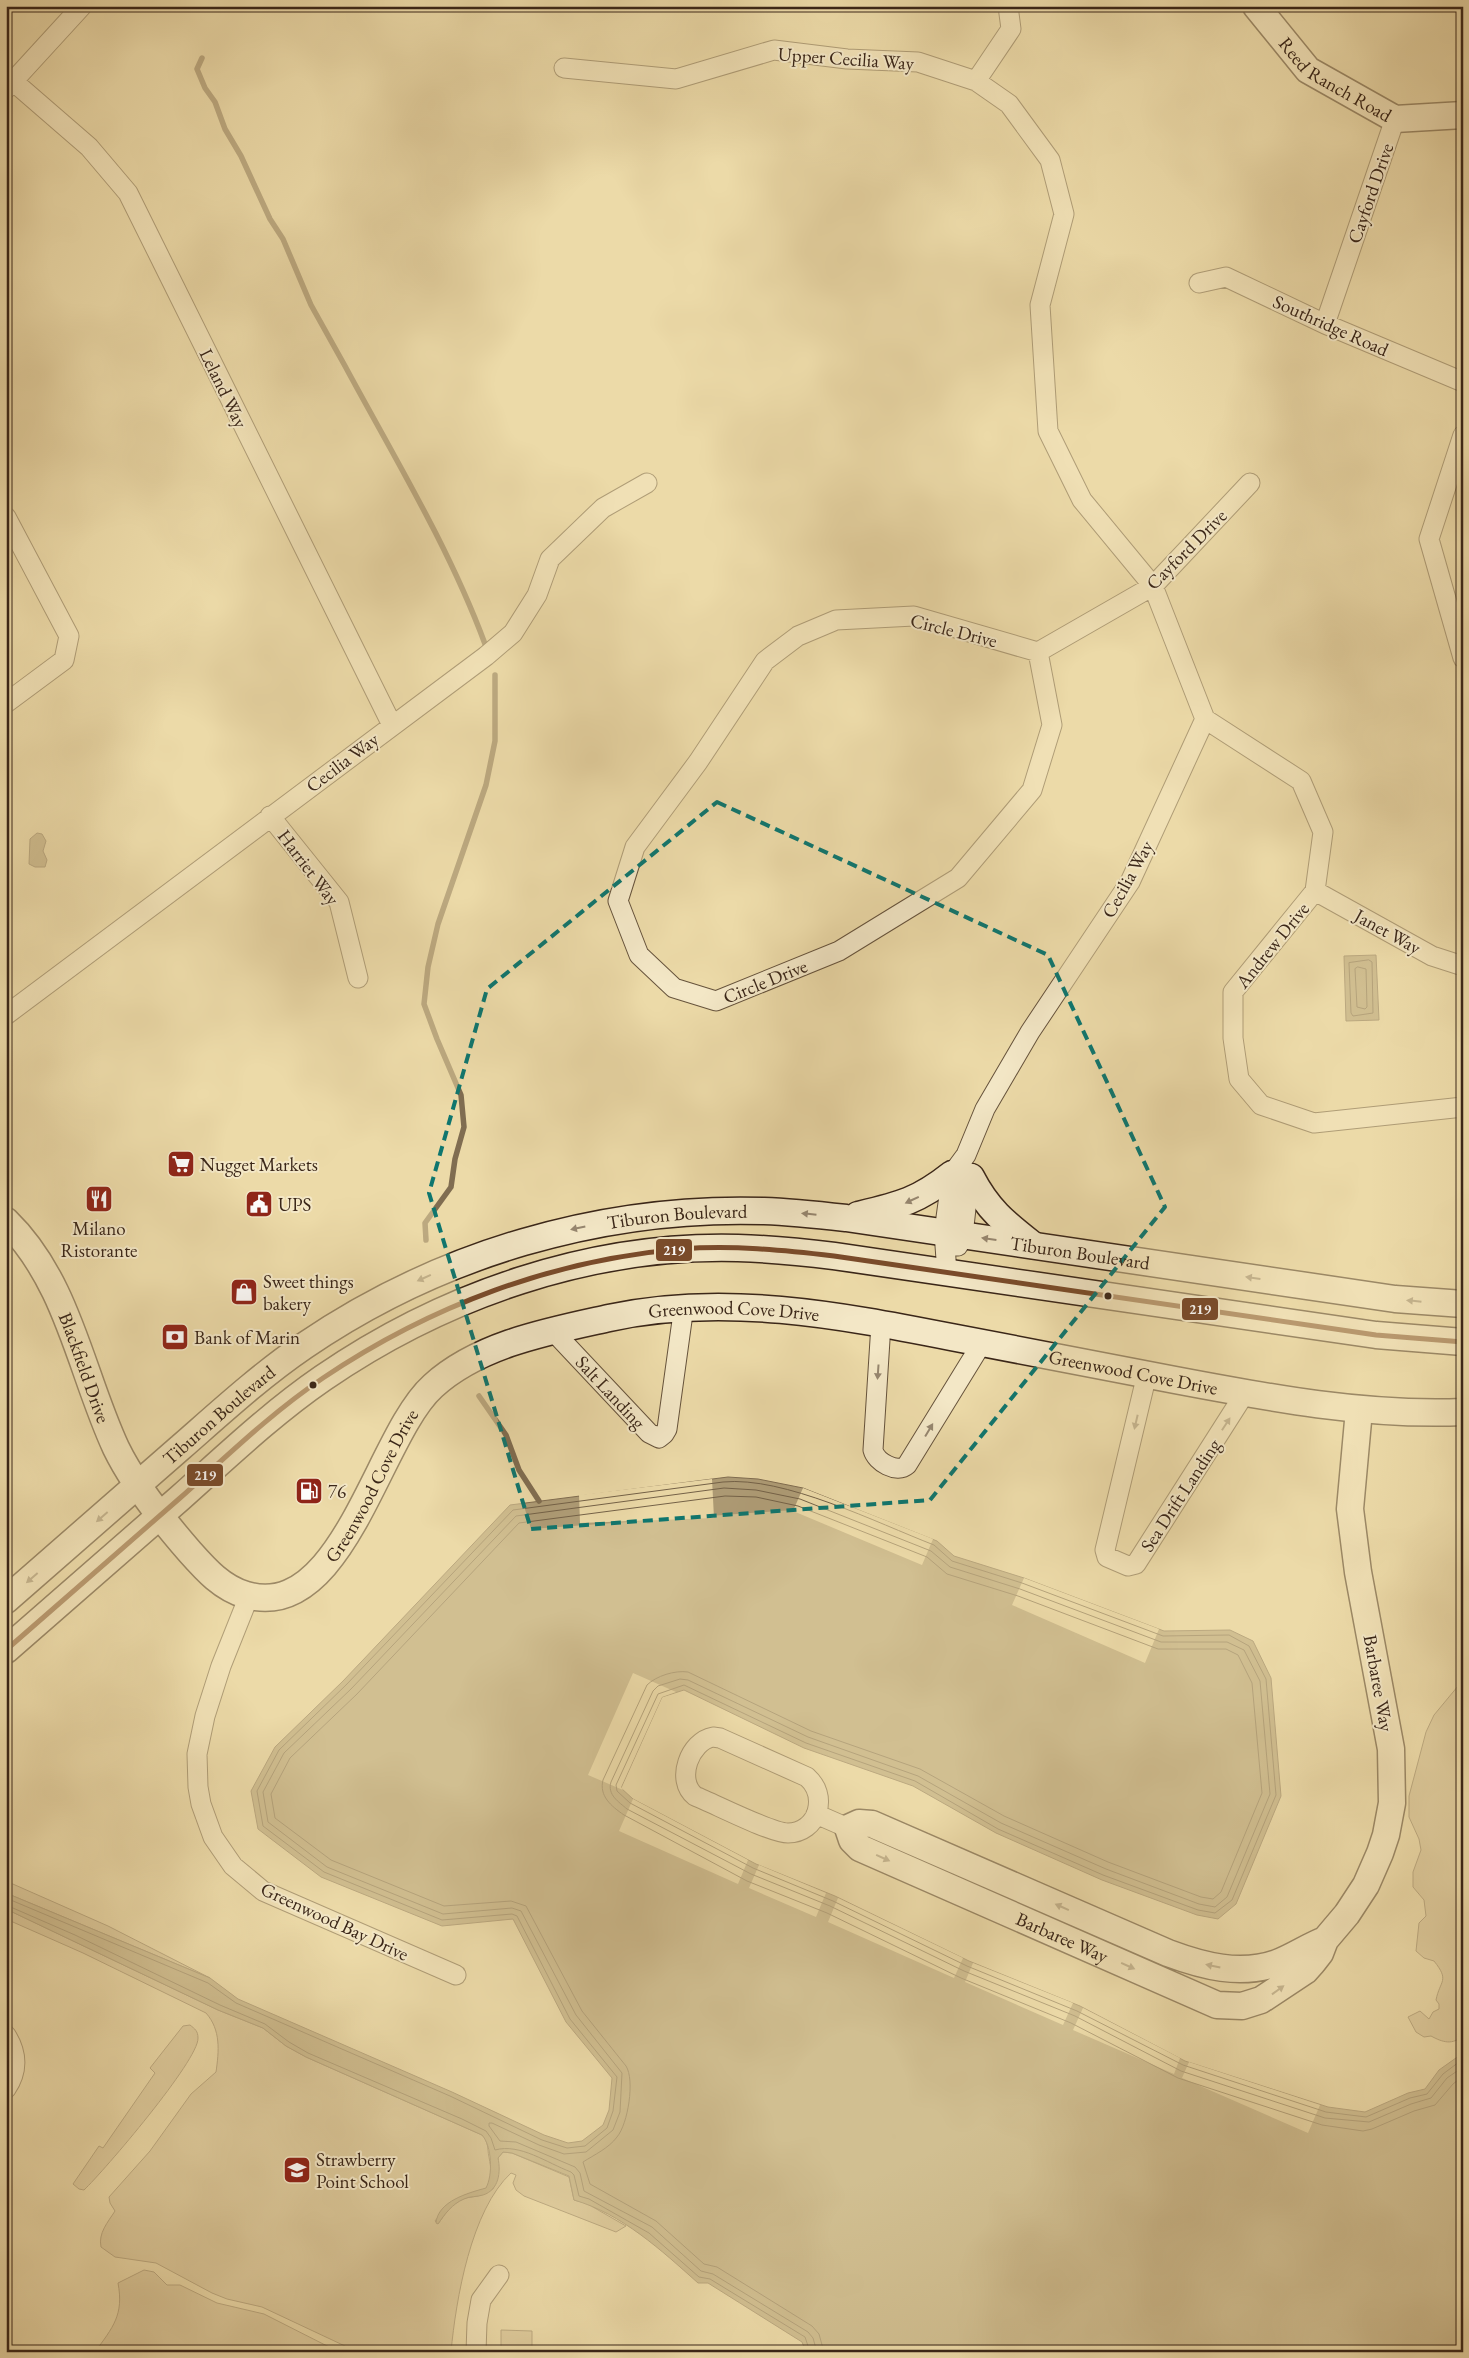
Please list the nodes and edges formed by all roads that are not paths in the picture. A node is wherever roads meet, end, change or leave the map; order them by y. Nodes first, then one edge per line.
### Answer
1 (82, 6) edge
2 (1008, 6) edge
3 (1256, 6) edge
4 (564, 68) dead end
5 (976, 81) junction
6 (10, 86) edge
7 (1463, 115) edge
8 (1395, 119) junction
9 (1199, 284) dead end
10 (1325, 324) junction
11 (1463, 382) edge
12 (1463, 434) edge
13 (647, 483) dead end
14 (1250, 483) dead end
15 (6, 517) edge
16 (1152, 586) junction
17 (1038, 652) junction
18 (1463, 658) edge
19 (6, 703) edge
20 (1204, 719) junction
21 (392, 725) junction
22 (270, 816) junction
23 (1315, 891) junction
24 (1463, 966) edge
25 (358, 978) dead end
26 (6, 1015) edge
27 (1463, 1107) edge
28 (963, 1169) junction
29 (846, 1218) junction
30 (6, 1221) edge
31 (953, 1234) junction
32 (1034, 1246) junction
33 (947, 1273) junction
34 (1463, 1304) edge
35 (684, 1306) junction
36 (881, 1324) junction
37 (553, 1331) junction
38 (1463, 1342) edge
39 (982, 1343) junction
40 (1147, 1374) junction
41 (1245, 1393) junction
42 (1359, 1410) junction
43 (1463, 1412) edge
44 (138, 1484) junction
45 (161, 1515) junction
46 (249, 1596) junction
47 (6, 1600) edge
48 (6, 1650) edge
49 (816, 1814) junction
50 (848, 1828) junction
51 (1325, 1940) junction
52 (456, 1975) dead end
53 (6, 2035) edge
54 (6, 2090) edge
55 (499, 2275) dead end
56 (476, 2352) edge

1 - 6 street
2 - 5 street
3 - 8 street, Reed Ranch Road
4 - 5 street, Upper Cecilia Way
5 - 16 street, Upper Cecilia Way
6 - 21 street, Leland Way
7 - 8 street, Reed Ranch Road
8 - 10 street, Cayford Drive
9 - 10 street, Southridge Road
10 - 11 street, Southridge Road
12 - 18 street
13 - 21 street, Cecilia Way
14 - 16 street, Cayford Drive
15 - 19 street
16 - 17 street, Cayford Drive
16 - 20 street
17 - 17 street, Circle Drive
20 - 23 street, Andrew Drive
20 - 28 street, Cecilia Way
21 - 22 street, Cecilia Way
22 - 25 street, Harriet Way
22 - 26 street, Cecilia Way
23 - 24 street, Janet Way
23 - 27 street, Andrew Drive
28 -> 29 street
28 - 31 street, Cecilia Way
28 - 32 street
29 - 31 street, Tiburon Boulevard
29 -> 44 street, Tiburon Boulevard
30 - 44 street, Blackfield Drive
32 -> 31 street, Tiburon Boulevard
31 - 33 street, Cecilia Way
34 -> 32 street, Tiburon Boulevard
33 - 38 street, Tiburon Boulevard
33 - 45 street, Tiburon Boulevard
35 - 36 street, Greenwood Cove Drive
35 - 37 street, Greenwood Cove Drive
35 - 37 street, Salt Landing
36 - 39 street, Greenwood Cove Drive
36 -> 39 street
37 - 46 street, Greenwood Cove Drive
39 - 40 street, Greenwood Cove Drive
40 - 41 street, Greenwood Cove Drive
40 -> 41 street, Sea Drift Landing
41 - 42 street, Greenwood Cove Drive
42 - 43 street, Greenwood Cove Drive
42 - 51 street, Barbaree Way
44 - 45 street, Blackfield Drive
44 -> 47 street, Tiburon Boulevard
45 - 46 street, Greenwood Cove Drive
45 - 48 street, Tiburon Boulevard
46 - 52 street, Greenwood Bay Drive
49 - 49 street
49 - 50 street
51 -> 50 street, Barbaree Way
50 -> 51 street, Barbaree Way
53 - 54 street
55 - 56 street

